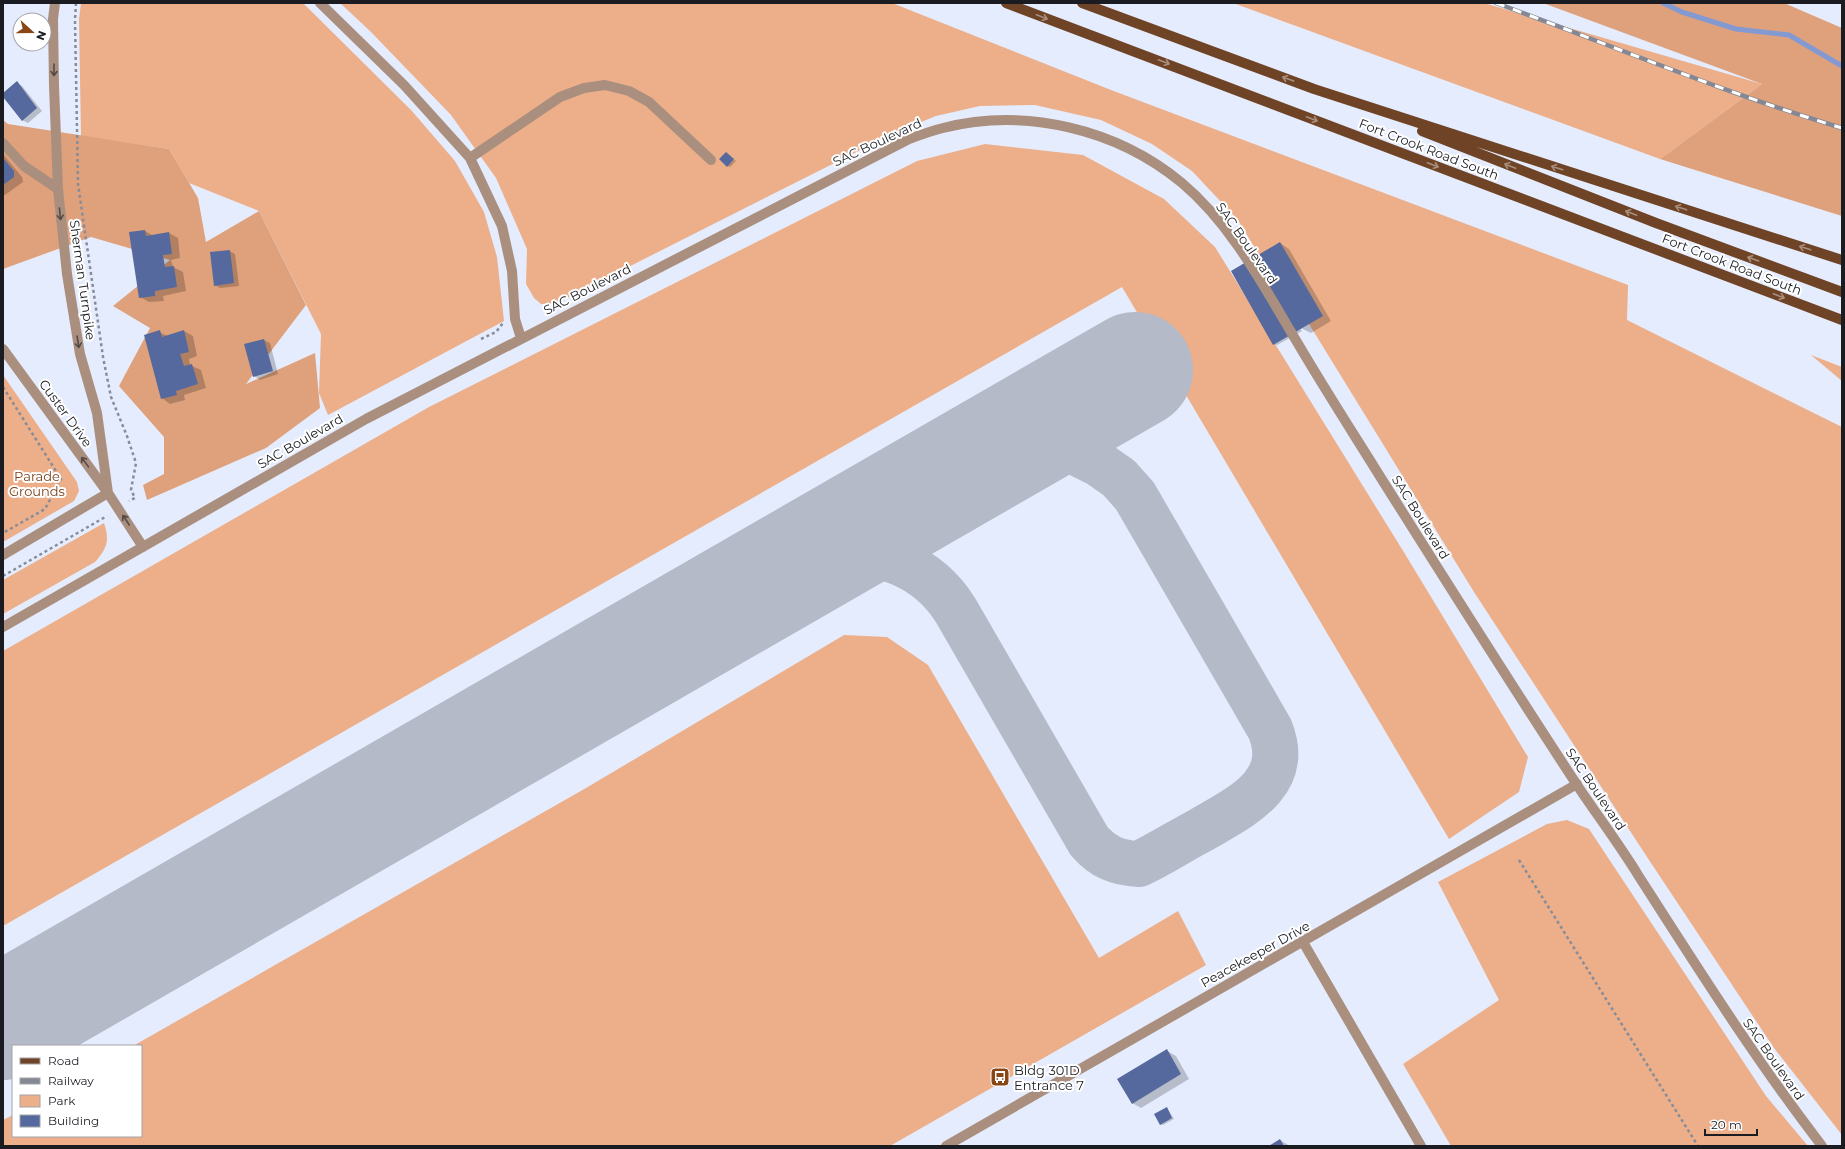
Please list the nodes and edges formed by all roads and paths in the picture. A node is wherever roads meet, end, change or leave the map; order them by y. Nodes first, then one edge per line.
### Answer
1 (55, 3) edge
2 (76, 3) edge
3 (320, 3) edge
4 (1006, 3) edge
5 (1082, 3) edge
6 (1314, 89) junction
7 (3, 143) edge
8 (470, 158) junction
9 (711, 160) dead end
10 (58, 189) junction
11 (1842, 260) edge
12 (1842, 292) edge
13 (1842, 320) edge
14 (504, 321) dead end
15 (521, 338) junction
16 (481, 339) dead end
17 (3, 349) edge
18 (3, 387) edge
19 (108, 493) junction
20 (135, 498) dead end
21 (100, 521) dead end
22 (3, 533) edge
23 (143, 547) junction
24 (3, 555) edge
25 (3, 576) edge
26 (3, 627) edge
27 (1577, 784) junction
28 (1519, 860) dead end
29 (1303, 942) junction
30 (946, 1146) edge
31 (1421, 1146) edge
32 (1698, 1146) edge
33 (1822, 1146) edge

1 -> 10 street, Sherman Turnpike
2 - 20 path
3 - 8 street
4 -> 13 main road, Fort Crook Road South
6 -> 5 main road, Fort Crook Road South
11 -> 6 main road, Fort Crook Road South
12 -> 6 main road
7 - 10 street
8 - 9 street
8 - 15 street
10 -> 19 street, Sherman Turnpike
14 - 16 path
15 - 23 street, SAC Boulevard
15 - 27 street, SAC Boulevard
19 -> 17 street, Custer Drive
18 - 22 path
23 -> 19 street, Sherman Turnpike
19 - 24 street
21 - 25 path
23 - 26 street, SAC Boulevard
27 - 29 street, Peacekeeper Drive
27 - 33 street, SAC Boulevard
28 - 32 path
29 - 30 street, Peacekeeper Drive
29 - 31 street

